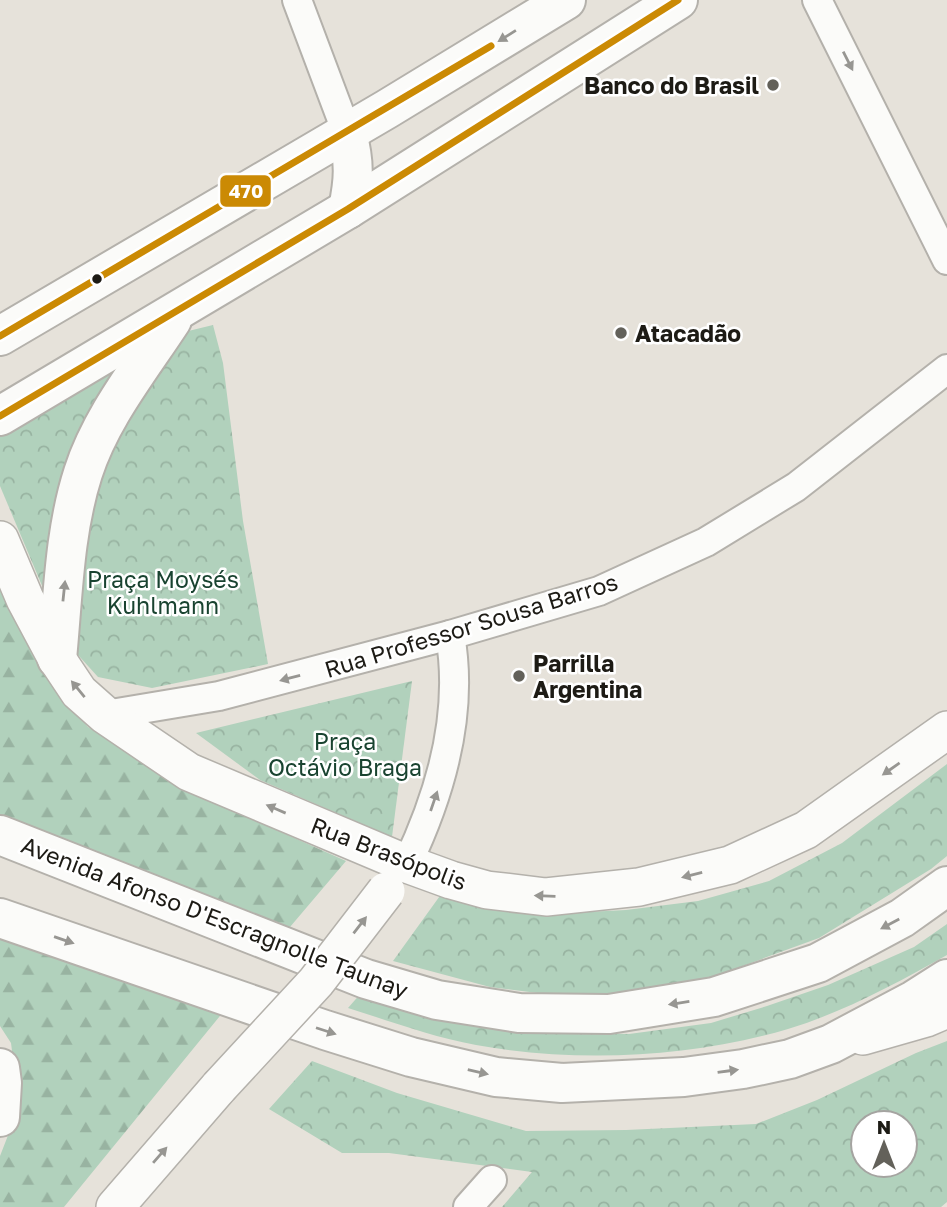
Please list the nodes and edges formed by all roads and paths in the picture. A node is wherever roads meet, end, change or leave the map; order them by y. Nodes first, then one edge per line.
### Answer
1 (297, 0) edge
2 (566, 0) edge
3 (678, 0) edge
4 (817, 0) edge
5 (347, 133) junction
6 (348, 209) junction
7 (947, 260) edge
8 (176, 313) junction
9 (0, 336) edge
10 (947, 369) edge
11 (0, 416) edge
12 (0, 540) edge
13 (450, 635) junction
14 (57, 659) junction
15 (105, 715) junction
16 (947, 730) edge
17 (0, 835) edge
18 (397, 878) junction
19 (947, 886) edge
20 (0, 918) edge
21 (947, 979) edge
22 (947, 1009) edge
23 (831, 1044) junction
24 (0, 1068) edge
25 (0, 1117) edge
26 (492, 1180) dead end
27 (116, 1207) edge
28 (468, 1207) edge

1 - 5 street
2 -> 5 main road
3 - 6 main road
4 -> 7 street
5 - 6 main road
5 - 9 main road
6 - 8 main road
8 - 11 main road
14 -> 8 main road
10 - 13 street, Rua Professor Sousa Barros
12 - 14 street, Rua Brasópolis
13 -> 15 street, Rua Professor Sousa Barros
18 -> 13 street
15 -> 14 street, Rua Brasópolis
18 -> 15 street, Rua Brasópolis
16 -> 18 street, Rua Brasópolis
19 -> 17 main road, Avenida Afonso D'Escragnolle Taunay
27 -> 18 street, bridge
20 -> 23 main road
21 - 23 main road
22 - 23 street
24 - 25 main road
26 - 28 street

